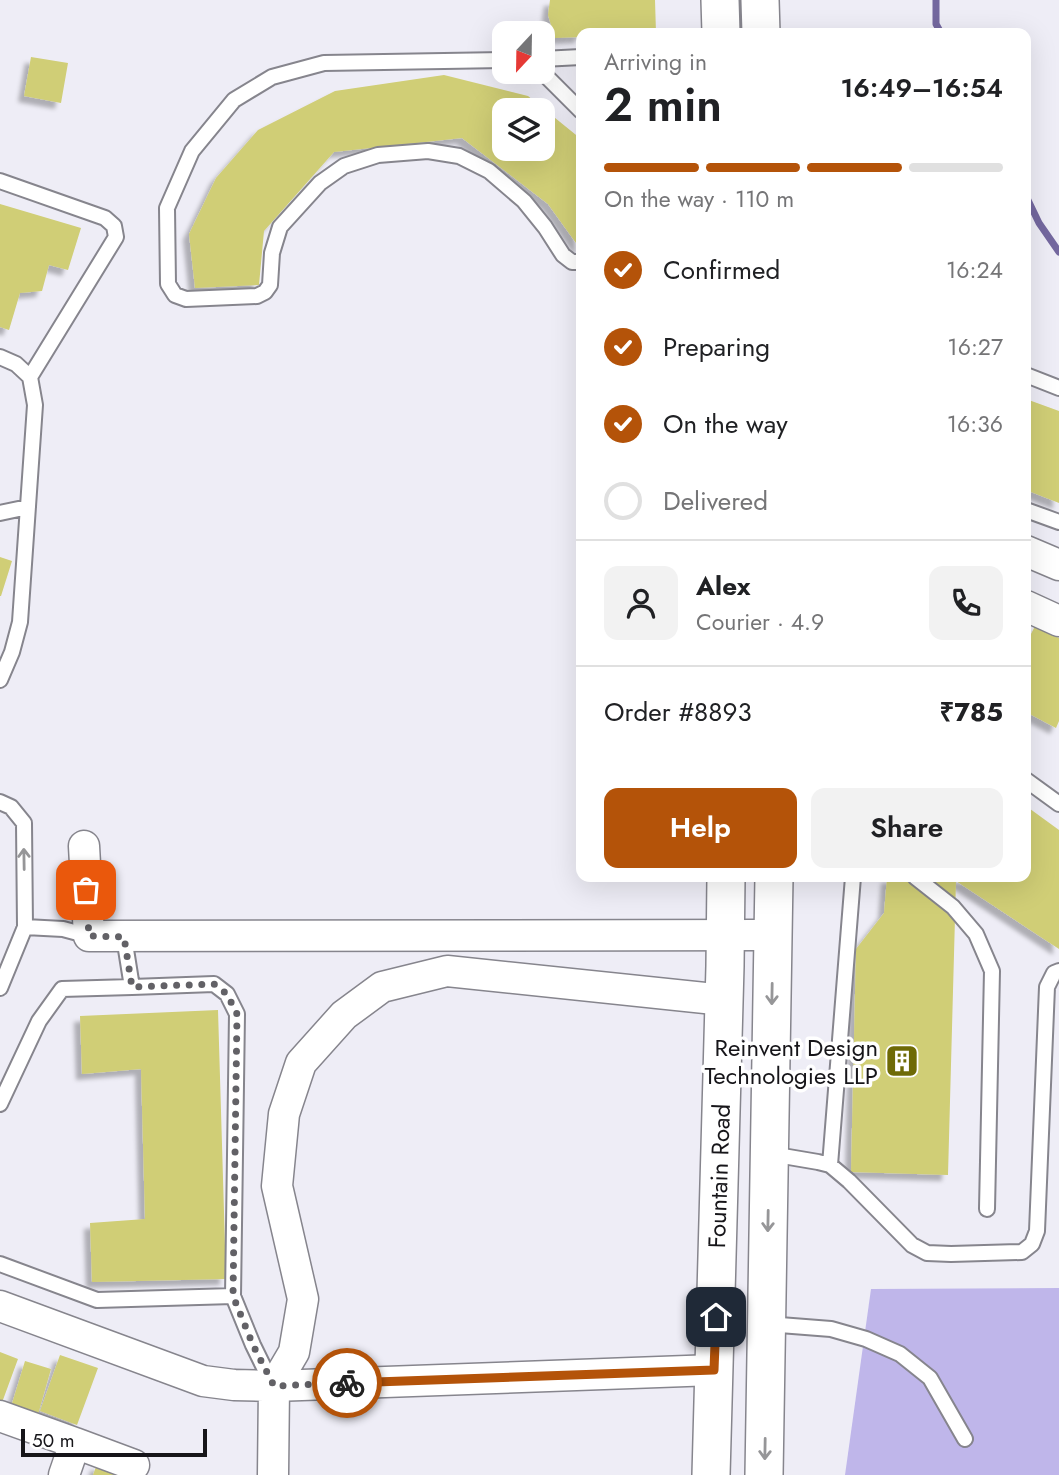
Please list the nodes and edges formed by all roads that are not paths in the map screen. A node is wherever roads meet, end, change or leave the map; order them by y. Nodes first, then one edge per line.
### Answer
1 (720, 0) edge
2 (760, 0) edge
3 (721, 28) edge
4 (761, 28) edge
5 (576, 57) edge
6 (555, 58) edge
7 (492, 60) edge
8 (554, 84) edge
9 (576, 106) edge
10 (0, 181) edge
11 (576, 262) edge
12 (0, 357) edge
13 (30, 377) junction
14 (1031, 377) edge
15 (1059, 388) edge
16 (28, 507) junction
17 (1031, 511) edge
18 (0, 513) edge
19 (1059, 522) edge
20 (1031, 553) edge
21 (1059, 565) edge
22 (1031, 608) edge
23 (1059, 621) edge
24 (0, 680) edge
25 (1031, 784) edge
26 (0, 802) edge
27 (1059, 804) edge
28 (84, 846) dead end
29 (726, 882) edge
30 (774, 882) edge
31 (853, 882) edge
32 (921, 882) edge
33 (25, 927) junction
34 (774, 935) junction
35 (89, 936) junction
36 (726, 936) junction
37 (124, 937) junction
38 (1059, 971) edge
39 (132, 987) junction
40 (0, 988) edge
41 (724, 1000) junction
42 (0, 1104) edge
43 (769, 1154) junction
44 (830, 1165) junction
45 (987, 1209) dead end
46 (0, 1264) edge
47 (233, 1296) junction
48 (0, 1306) edge
49 (767, 1324) junction
50 (714, 1370) junction
51 (274, 1386) junction
52 (0, 1416) edge
53 (965, 1439) dead end
54 (75, 1443) junction
55 (134, 1465) dead end
56 (64, 1475) edge
57 (273, 1475) edge
58 (711, 1475) edge
59 (764, 1475) edge

1 - 3 street
2 - 4 street
5 - 6 lane
7 - 11 lane
8 - 9 lane
10 - 13 lane
12 - 13 lane
13 - 16 lane
14 - 15 lane
16 - 18 lane
16 - 24 lane
17 - 19 lane
20 - 21 street
22 - 23 street
25 - 27 lane
33 -> 26 lane
28 - 35 street
29 - 36 street, Fountain Road
30 - 34 street, Fountain Road
31 - 44 lane
32 - 45 lane
33 - 35 lane
33 - 40 lane
34 - 36 street
34 -> 43 street, Fountain Road
35 - 37 street
36 - 37 street
36 - 41 street, Fountain Road
37 - 39 lane
38 - 44 lane
39 - 42 lane
39 - 47 lane
41 - 50 street, Fountain Road
41 - 51 street
43 - 44 lane
43 -> 49 street, Fountain Road
46 - 47 lane
47 - 51 lane
48 - 51 street
49 - 53 lane
49 -> 59 street, Fountain Road
50 - 51 street
50 - 58 street, Fountain Road
51 - 57 street
52 - 54 street
54 - 55 street
54 - 56 street

